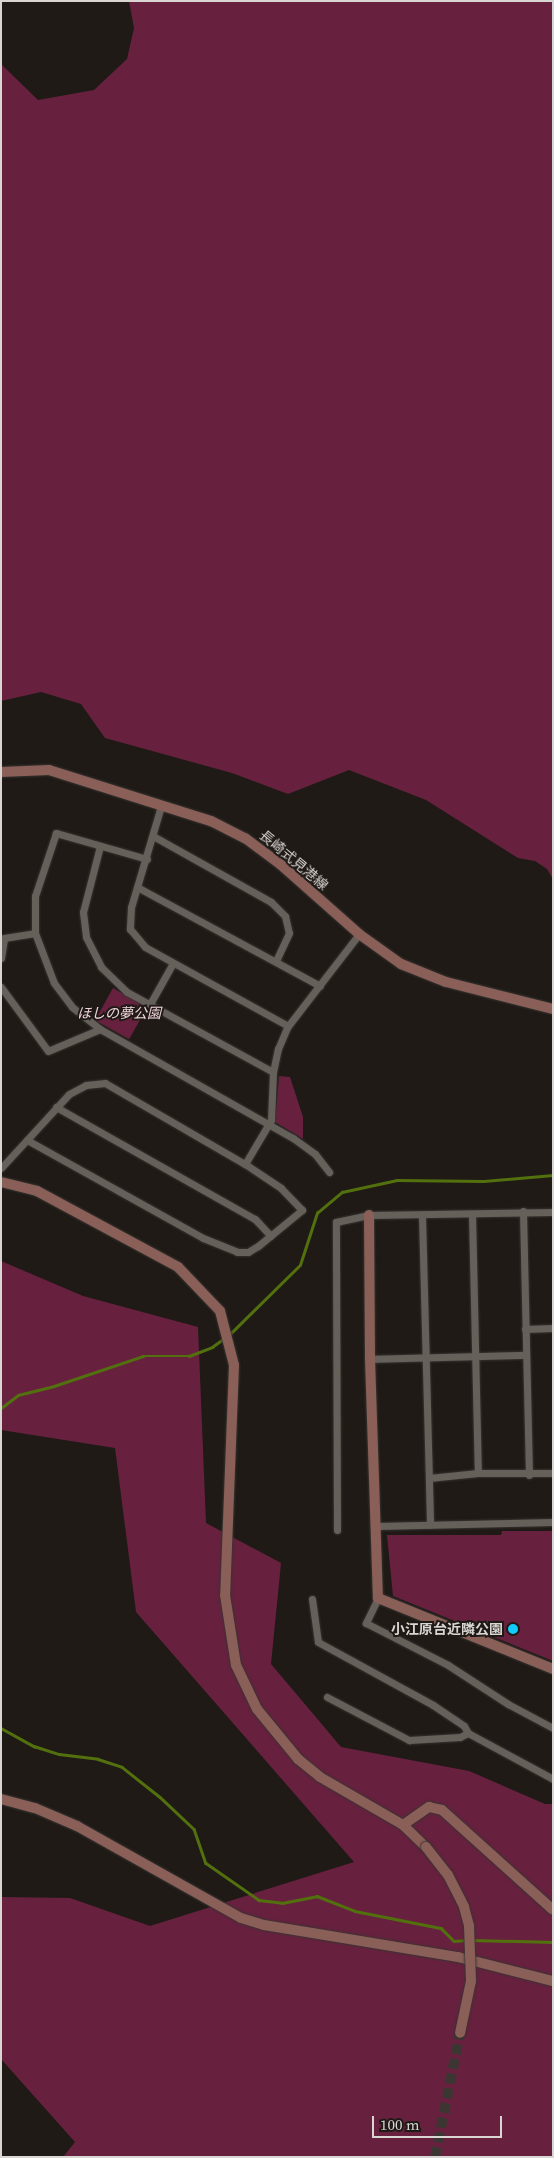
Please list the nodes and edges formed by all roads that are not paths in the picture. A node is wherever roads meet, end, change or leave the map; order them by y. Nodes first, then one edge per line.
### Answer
1 (1, 772) edge
2 (162, 806) junction
3 (153, 836) junction
4 (100, 846) junction
5 (147, 860) junction
6 (137, 887) junction
7 (35, 933) junction
8 (359, 934) junction
9 (1, 958) edge
10 (276, 961) junction
11 (173, 963) junction
12 (320, 986) junction
13 (1, 987) edge
14 (150, 1004) junction
15 (553, 1009) edge
16 (288, 1026) junction
17 (100, 1030) junction
18 (273, 1072) junction
19 (56, 1107) junction
20 (268, 1124) junction
21 (27, 1140) junction
22 (245, 1164) junction
23 (1, 1168) edge
24 (329, 1172) dead end
25 (1, 1182) edge
26 (523, 1211) junction
27 (553, 1212) edge
28 (472, 1214) junction
29 (369, 1215) junction
30 (422, 1216) junction
31 (271, 1236) junction
32 (553, 1328) edge
33 (525, 1329) junction
34 (525, 1355) junction
35 (476, 1356) junction
36 (426, 1357) junction
37 (370, 1359) junction
38 (478, 1473) junction
39 (553, 1473) edge
40 (529, 1475) junction
41 (429, 1478) junction
42 (553, 1522) edge
43 (430, 1525) junction
44 (377, 1526) junction
45 (337, 1530) dead end
46 (378, 1598) junction
47 (312, 1599) dead end
48 (553, 1669) edge
49 (327, 1697) dead end
50 (553, 1728) edge
51 (468, 1733) junction
52 (553, 1779) edge
53 (1, 1799) edge
54 (403, 1825) junction
55 (553, 1910) edge
56 (553, 1981) edge
57 (460, 2033) tunnel mouth

1 - 2 street, 長崎式見港線
2 - 3 street
2 - 8 street, 長崎式見港線
3 - 5 street
3 - 10 street
4 - 5 street
4 - 7 street
4 - 14 street
5 - 6 street
6 - 10 street
6 - 11 street
7 - 9 street
7 - 17 street
8 - 12 street
8 - 15 street, 長崎式見港線
10 - 12 street
11 - 14 street
11 - 16 street
12 - 16 street
13 - 17 street
14 - 18 street
16 - 18 street
17 - 20 street
18 - 20 street
19 - 21 street
19 - 22 street
19 - 31 street
20 - 22 street
20 - 24 street
21 - 23 street
21 - 31 street
22 - 31 street
25 - 54 street
26 - 27 street
26 - 28 street
26 - 33 street
28 - 30 street
28 - 35 street
29 - 30 street
29 - 37 street
29 - 45 street
30 - 36 street
32 - 33 street
33 - 34 street
34 - 35 street
34 - 40 street
35 - 36 street
35 - 38 street
36 - 37 street
36 - 41 street
37 - 44 street
38 - 40 street
38 - 41 street
39 - 40 street
41 - 43 street
42 - 43 street
43 - 44 street
44 - 46 street
46 - 48 street
46 - 50 street
47 - 51 street
49 - 51 street
51 - 52 street
53 - 56 street
54 - 55 street
54 - 57 street, bridge

